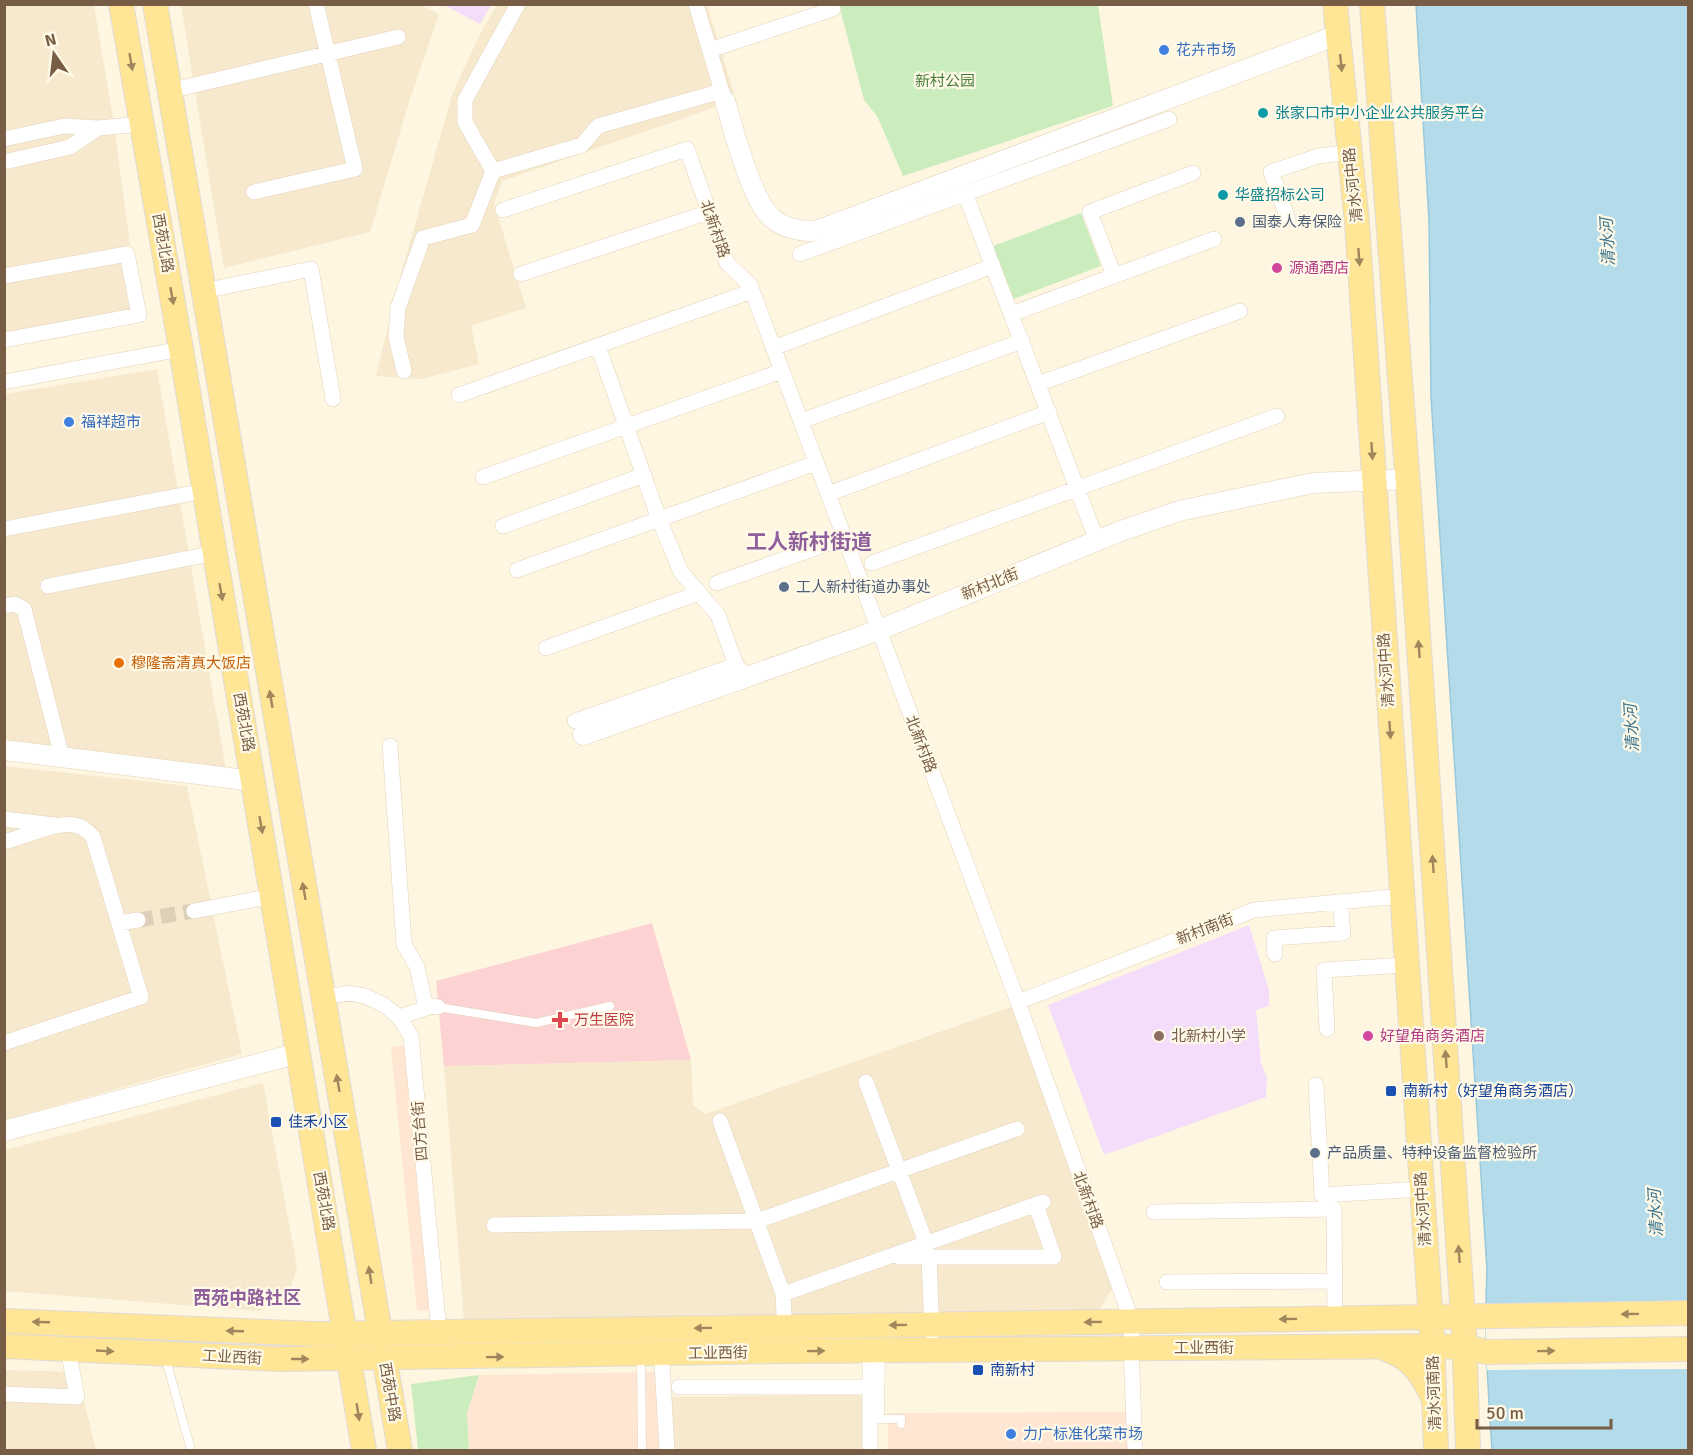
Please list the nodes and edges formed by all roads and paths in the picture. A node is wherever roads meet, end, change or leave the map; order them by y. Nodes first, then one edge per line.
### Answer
1 (121, 4) edge
2 (155, 4) edge
3 (316, 4) edge
4 (518, 4) edge
5 (696, 4) edge
6 (1335, 4) edge
7 (1372, 4) edge
8 (833, 9) dead end
9 (1338, 35) junction
10 (398, 37) dead end
11 (710, 50) junction
12 (328, 54) junction
13 (170, 91) junction
14 (723, 96) junction
15 (1169, 119) dead end
16 (142, 124) junction
17 (98, 128) junction
18 (4, 139) edge
19 (1350, 152) junction
20 (4, 162) edge
21 (493, 171) junction
22 (1193, 173) dead end
23 (254, 192) dead end
24 (965, 193) junction
25 (502, 210) dead end
26 (709, 212) junction
27 (1288, 219) dead end
28 (1214, 239) dead end
29 (800, 254) dead end
30 (993, 266) junction
31 (521, 274) dead end
32 (4, 276) edge
33 (1114, 276) junction
34 (203, 291) junction
35 (752, 291) junction
36 (1240, 311) dead end
37 (1011, 314) junction
38 (4, 340) edge
39 (1022, 341) junction
40 (598, 346) junction
41 (773, 348) junction
42 (181, 349) junction
43 (782, 370) junction
44 (404, 371) dead end
45 (4, 382) edge
46 (1038, 384) junction
47 (459, 395) dead end
48 (333, 399) dead end
49 (1049, 412) junction
50 (1277, 416) dead end
51 (801, 422) junction
52 (626, 426) junction
53 (816, 463) junction
54 (644, 475) junction
55 (483, 477) dead end
56 (1407, 479) junction
57 (1373, 480) junction
58 (1078, 489) junction
59 (204, 491) junction
60 (828, 494) junction
61 (659, 519) junction
62 (503, 526) dead end
63 (4, 529) edge
64 (844, 538) junction
65 (1097, 540) junction
66 (215, 553) junction
67 (872, 563) dead end
68 (517, 570) dead end
69 (717, 584) dead end
70 (48, 586) dead end
71 (699, 593) junction
72 (4, 606) edge
73 (879, 630) junction
74 (546, 648) dead end
75 (741, 671) junction
76 (579, 728) dead end
77 (390, 746) dead end
78 (4, 750) edge
79 (62, 758) junction
80 (254, 782) junction
81 (4, 819) edge
82 (61, 825) junction
83 (4, 842) edge
84 (273, 896) junction
85 (1402, 896) junction
86 (1340, 902) junction
87 (194, 911) tunnel mouth
88 (138, 920) tunnel mouth
89 (119, 923) junction
90 (1275, 954) dead end
91 (1406, 965) junction
92 (322, 998) junction
93 (1018, 1002) junction
94 (610, 1006) dead end
95 (432, 1008) junction
96 (399, 1017) junction
97 (1327, 1029) dead end
98 (4, 1043) edge
99 (299, 1053) junction
100 (866, 1082) dead end
101 (1316, 1085) dead end
102 (720, 1121) dead end
103 (1017, 1129) dead end
104 (4, 1131) edge
105 (900, 1170) junction
106 (1422, 1190) junction
107 (1154, 1212) dead end
108 (757, 1221) junction
109 (494, 1225) dead end
110 (927, 1250) junction
111 (1428, 1278) junction
112 (1335, 1281) junction
113 (1167, 1282) dead end
114 (783, 1294) junction
115 (1461, 1294) junction
116 (1689, 1313) edge
117 (1486, 1317) junction
118 (1374, 1318) junction
119 (1335, 1319) junction
120 (4, 1321) edge
121 (1132, 1322) junction
122 (931, 1325) junction
123 (785, 1327) junction
124 (660, 1328) junction
125 (439, 1332) junction
126 (380, 1333) junction
127 (1432, 1333) junction
128 (346, 1334) junction
129 (1472, 1344) junction
130 (4, 1346) edge
131 (1378, 1346) junction
132 (1131, 1348) junction
133 (68, 1349) junction
134 (1689, 1349) edge
135 (932, 1350) junction
136 (876, 1351) junction
137 (786, 1352) junction
138 (164, 1354) junction
139 (651, 1354) junction
140 (350, 1359) junction
141 (384, 1359) junction
142 (679, 1387) dead end
143 (870, 1387) junction
144 (4, 1394) edge
145 (1434, 1400) junction
146 (901, 1424) dead end
147 (1132, 1446) edge
148 (191, 1450) edge
149 (364, 1450) edge
150 (400, 1450) edge
151 (642, 1450) edge
152 (667, 1450) edge
153 (870, 1450) edge
154 (1436, 1450) edge
155 (1468, 1450) edge

1 -> 16 main road, 西苑北路
2 - 13 main road, 西苑北路
3 - 12 street
4 - 21 street
5 - 11 street
6 - 9 main road, 清水河中路
7 - 56 main road
8 - 11 street
9 - 14 street
9 -> 19 main road, 清水河中路
10 - 12 street
11 - 14 street
12 - 13 street
12 - 23 street
13 - 34 main road, 西苑北路
14 - 21 street
15 - 24 street
16 - 17 street
16 -> 42 main road, 西苑北路
17 - 18 street
17 - 20 street
19 - 27 street
19 -> 57 main road, 清水河中路
21 - 44 street
22 - 33 street
24 - 29 street
24 - 30 street
25 - 26 street, 北新村路
26 - 31 street
26 - 35 street, 北新村路
28 - 33 street
30 - 37 street
30 - 41 street
32 - 38 street
33 - 37 street
34 - 48 street
92 -> 34 main road, 西苑北路
35 - 40 street
35 - 41 street, 北新村路
36 - 46 street
37 - 39 street
39 - 46 street
39 - 51 street
40 - 47 street
40 - 52 street
41 - 43 street, 北新村路
42 - 45 street
42 - 59 main road, 西苑北路
43 - 51 street, 北新村路
43 - 52 street
46 - 49 street
49 - 58 street
49 - 60 street
50 - 58 street
51 - 53 street, 北新村路
52 - 54 street
52 - 55 street
53 - 60 street, 北新村路
53 - 61 street
54 - 61 street
54 - 62 street
56 - 57 street, 新村北街
115 -> 56 main road
57 - 65 street, 新村北街
57 -> 85 main road, 清水河中路
58 - 65 street
58 - 67 street
59 - 63 street
59 - 66 main road, 西苑北路
60 - 64 street, 北新村路
61 - 68 street
61 - 71 street
64 - 69 street
64 - 73 street, 北新村路
65 - 73 street, 新村北街
66 - 70 street
66 -> 80 main road, 西苑北路
71 - 74 street
71 - 75 street
72 - 79 street
73 - 75 street, 新村北街
73 - 93 street, 北新村路
75 - 76 street, 新村北街
77 - 95 street
78 - 79 street
79 - 80 street
80 -> 84 main road, 西苑北路
81 - 82 street
82 - 83 street
82 - 89 street
84 - 87 street
84 - 99 main road, 西苑北路
85 - 86 street, 新村南街
85 - 91 main road, 清水河中路
86 - 90 street
86 - 93 street, 新村南街
88 - 89 street
89 - 98 street
91 - 97 street
91 - 106 main road, 清水河中路
92 - 96 street
126 -> 92 main road, 西苑北路
93 - 121 street, 北新村路
94 - 95 lane
95 - 96 street
96 - 125 street, 四方台街
99 - 104 street
99 - 128 main road, 西苑北路
100 - 105 street
101 - 106 street
102 - 108 street
103 - 105 street
105 - 108 street
105 - 110 street
106 - 111 main road, 清水河中路
107 - 112 street
108 - 109 street
108 - 114 street
110 - 110 street
110 - 114 street
110 - 122 street
111 - 118 main road
111 - 127 main road, 清水河中路
112 - 113 street
112 - 119 street
114 - 123 street
115 - 117 main road
115 - 129 main road
116 -> 117 main road
117 - 127 main road
118 - 119 main road, 工业西街
118 - 127 main road, 工业西街
119 -> 121 main road, 工业西街
128 -> 120 main road, 工业西街
121 -> 122 main road, 工业西街
121 - 132 street, 北新村路
122 -> 123 main road, 工业西街
122 - 135 street
123 -> 124 main road, 工业西街
123 - 137 street
124 - 125 main road, 工业西街
124 - 139 street
125 - 126 main road, 工业西街
126 - 128 main road, 工业西街
126 - 141 main road, 西苑中路
127 - 129 main road
127 - 131 main road, 工业西街
127 - 145 main road, 清水河南路
128 - 140 main road
129 -> 134 main road
129 - 155 main road
130 - 133 main road, 工业西街
131 - 132 main road, 工业西街
131 - 145 main road
132 - 135 main road, 工业西街
132 - 147 street, 北新村路
133 -> 138 main road, 工业西街
133 - 144 street
135 - 136 main road, 工业西街
137 -> 136 main road, 工业西街
136 - 143 street
136 - 146 lane
137 - 139 main road, 工业西街
138 -> 140 main road, 工业西街
138 - 148 lane
141 -> 139 main road, 工业西街
139 - 151 lane
139 - 152 street
140 - 141 main road, 工业西街
140 -> 149 main road
141 - 150 main road, 西苑中路
142 - 143 street
143 - 153 street
145 - 154 main road, 清水河南路

